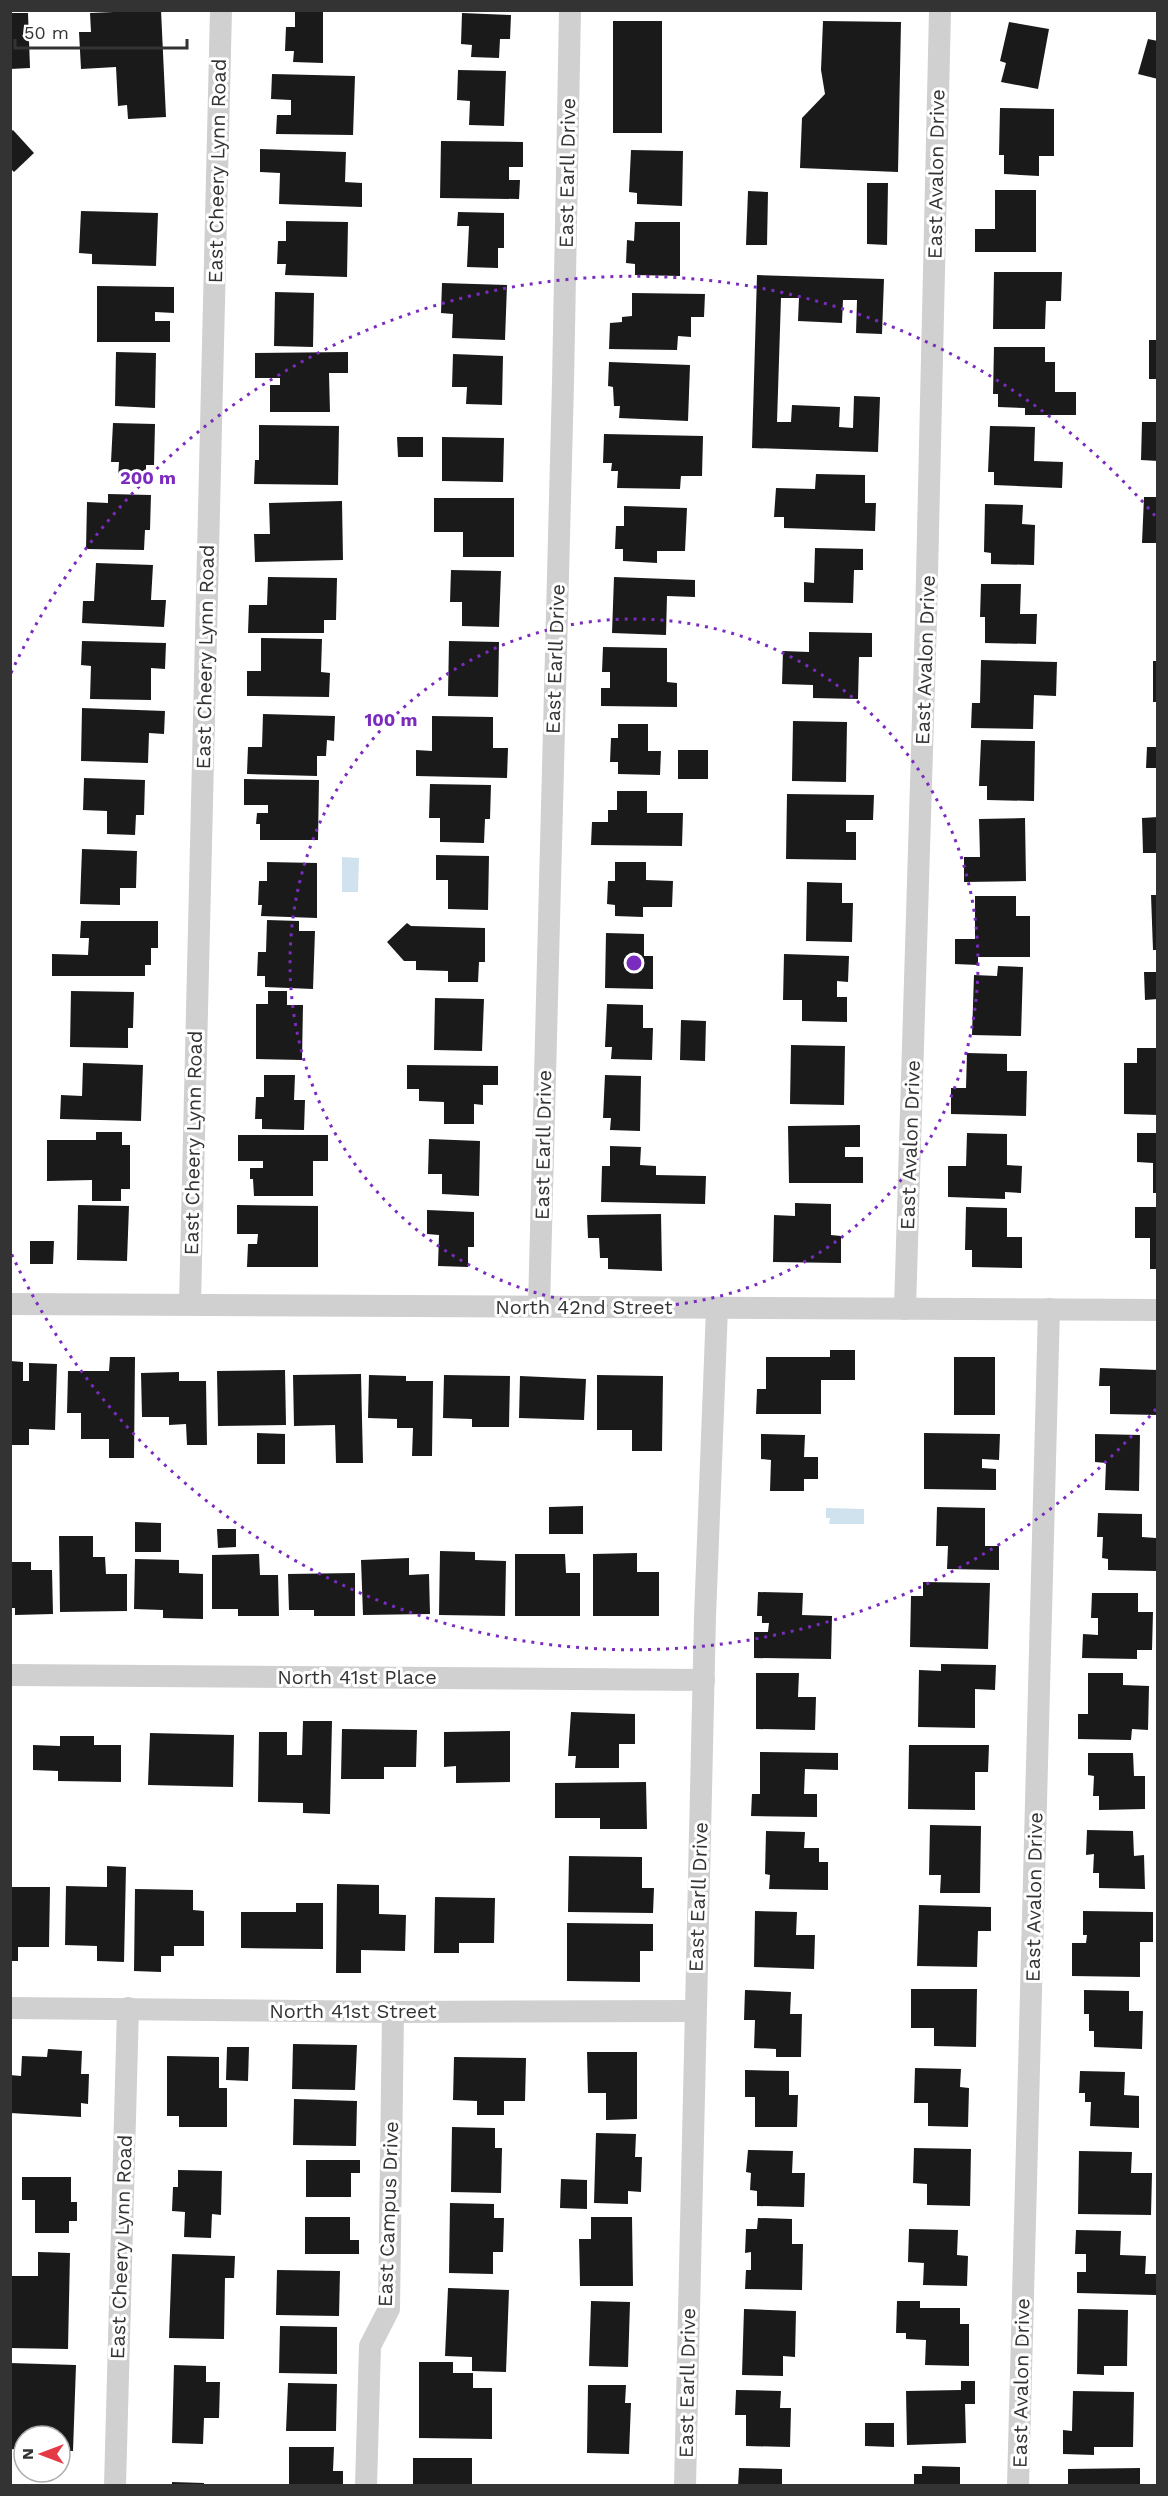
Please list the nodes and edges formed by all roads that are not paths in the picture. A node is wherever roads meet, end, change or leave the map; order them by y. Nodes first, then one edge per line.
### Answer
1 (221, 10) edge
2 (570, 10) edge
3 (940, 10) edge
4 (10, 1304) edge
5 (190, 1304) junction
6 (539, 1307) junction
7 (717, 1308) junction
8 (905, 1309) junction
9 (1049, 1309) junction
10 (1158, 1310) edge
11 (10, 1675) edge
12 (705, 1680) junction
13 (10, 2008) edge
14 (128, 2008) junction
15 (695, 2011) junction
16 (393, 2012) junction
17 (115, 2486) edge
18 (366, 2486) edge
19 (685, 2486) edge
20 (1018, 2486) edge

1 - 5 street, East Cheery Lynn Road
2 - 6 street, East Earll Drive
3 - 8 street, East Avalon Drive
4 - 5 street, North 42nd Street
5 - 6 street, North 42nd Street
6 - 7 street, North 42nd Street
7 - 8 street, North 42nd Street
7 - 12 street, East Earll Drive
8 - 9 street, North 42nd Street
9 - 10 street, North 42nd Street
9 - 20 street, East Avalon Drive
11 - 12 street, North 41st Place
12 - 15 street, East Earll Drive
13 - 14 street, North 41st Street
14 - 16 street, North 41st Street
14 - 17 street, East Cheery Lynn Road
15 - 16 street, North 41st Street
15 - 19 street, East Earll Drive
16 - 18 street, East Campus Drive

